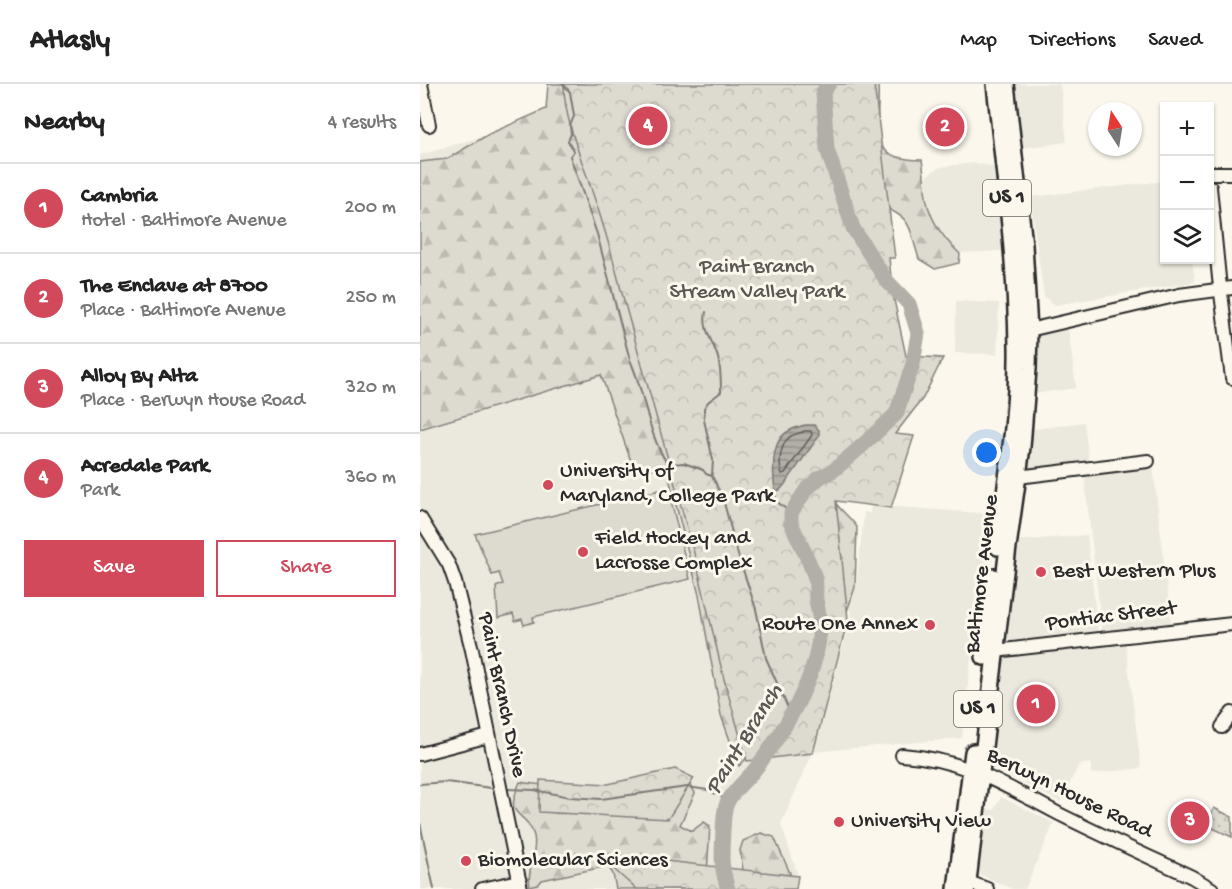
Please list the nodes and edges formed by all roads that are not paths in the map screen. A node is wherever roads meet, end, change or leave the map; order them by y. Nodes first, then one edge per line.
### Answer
1 (421, 84) edge
2 (995, 84) edge
3 (1006, 84) edge
4 (429, 125) dead end
5 (1214, 173) edge
6 (1232, 173) edge
7 (1213, 210) edge
8 (1226, 288) edge
9 (1029, 330) junction
10 (1232, 378) edge
11 (1148, 461) dead end
12 (1018, 477) junction
13 (420, 518) edge
14 (1232, 624) edge
15 (995, 651) junction
16 (1232, 713) edge
17 (1222, 727) dead end
18 (489, 736) junction
19 (420, 754) edge
20 (902, 755) dead end
21 (976, 771) junction
22 (520, 885) edge
23 (964, 887) edge
24 (482, 889) edge
25 (987, 889) edge
26 (1212, 889) edge

1 - 4 street
2 - 21 main road, Baltimore Avenue / US 1
3 - 9 main road, Baltimore Avenue / US 1
5 - 6 street
7 - 8 street
8 - 9 street
8 - 10 street
9 - 12 main road, Baltimore Avenue / US 1
11 - 12 street
12 - 15 main road, Baltimore Avenue / US 1
13 - 18 street, Paint Branch Drive
14 - 15 street, Pontiac Street
15 - 21 main road, Baltimore Avenue / US 1
16 - 17 street
18 - 19 street
18 - 22 street, Paint Branch Drive
20 - 21 street, Berwyn House Road
21 - 23 main road, Baltimore Avenue / US 1
21 - 26 street, Berwyn House Road
22 - 24 street
23 - 25 street

